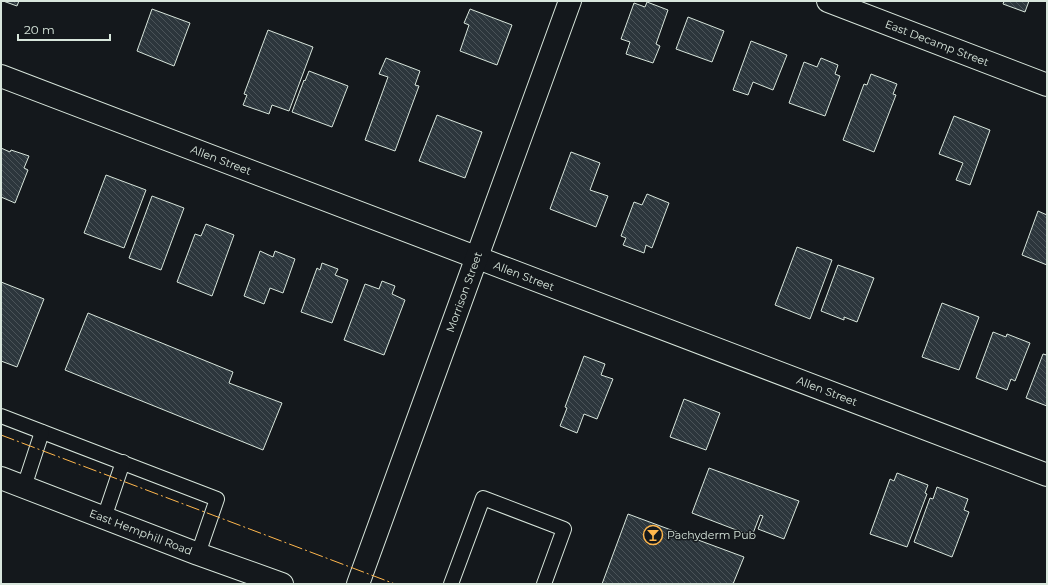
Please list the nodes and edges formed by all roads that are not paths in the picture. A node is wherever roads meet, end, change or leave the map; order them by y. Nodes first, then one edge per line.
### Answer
1 (570, 1) edge
2 (828, 1) edge
3 (1, 76) edge
4 (1047, 85) edge
5 (477, 257) junction
6 (1, 416) edge
7 (42, 432) junction
8 (122, 462) junction
9 (1047, 475) edge
10 (1, 478) edge
11 (24, 487) junction
12 (104, 518) junction
13 (198, 554) junction
14 (282, 584) edge
15 (358, 584) edge
16 (451, 584) edge
17 (544, 584) edge

1 - 5 street, Morrison Street
2 - 4 street, East Decamp Street
3 - 5 street, Allen Street
5 - 9 street, Allen Street
5 - 15 street, Morrison Street
6 - 7 lane
7 - 8 lane
7 - 11 lane
8 - 12 lane
8 - 13 lane
10 - 11 street, East Hemphill Road
11 - 12 street, East Hemphill Road
12 - 13 street, East Hemphill Road
13 - 14 street, East Hemphill Road
16 - 17 lane

